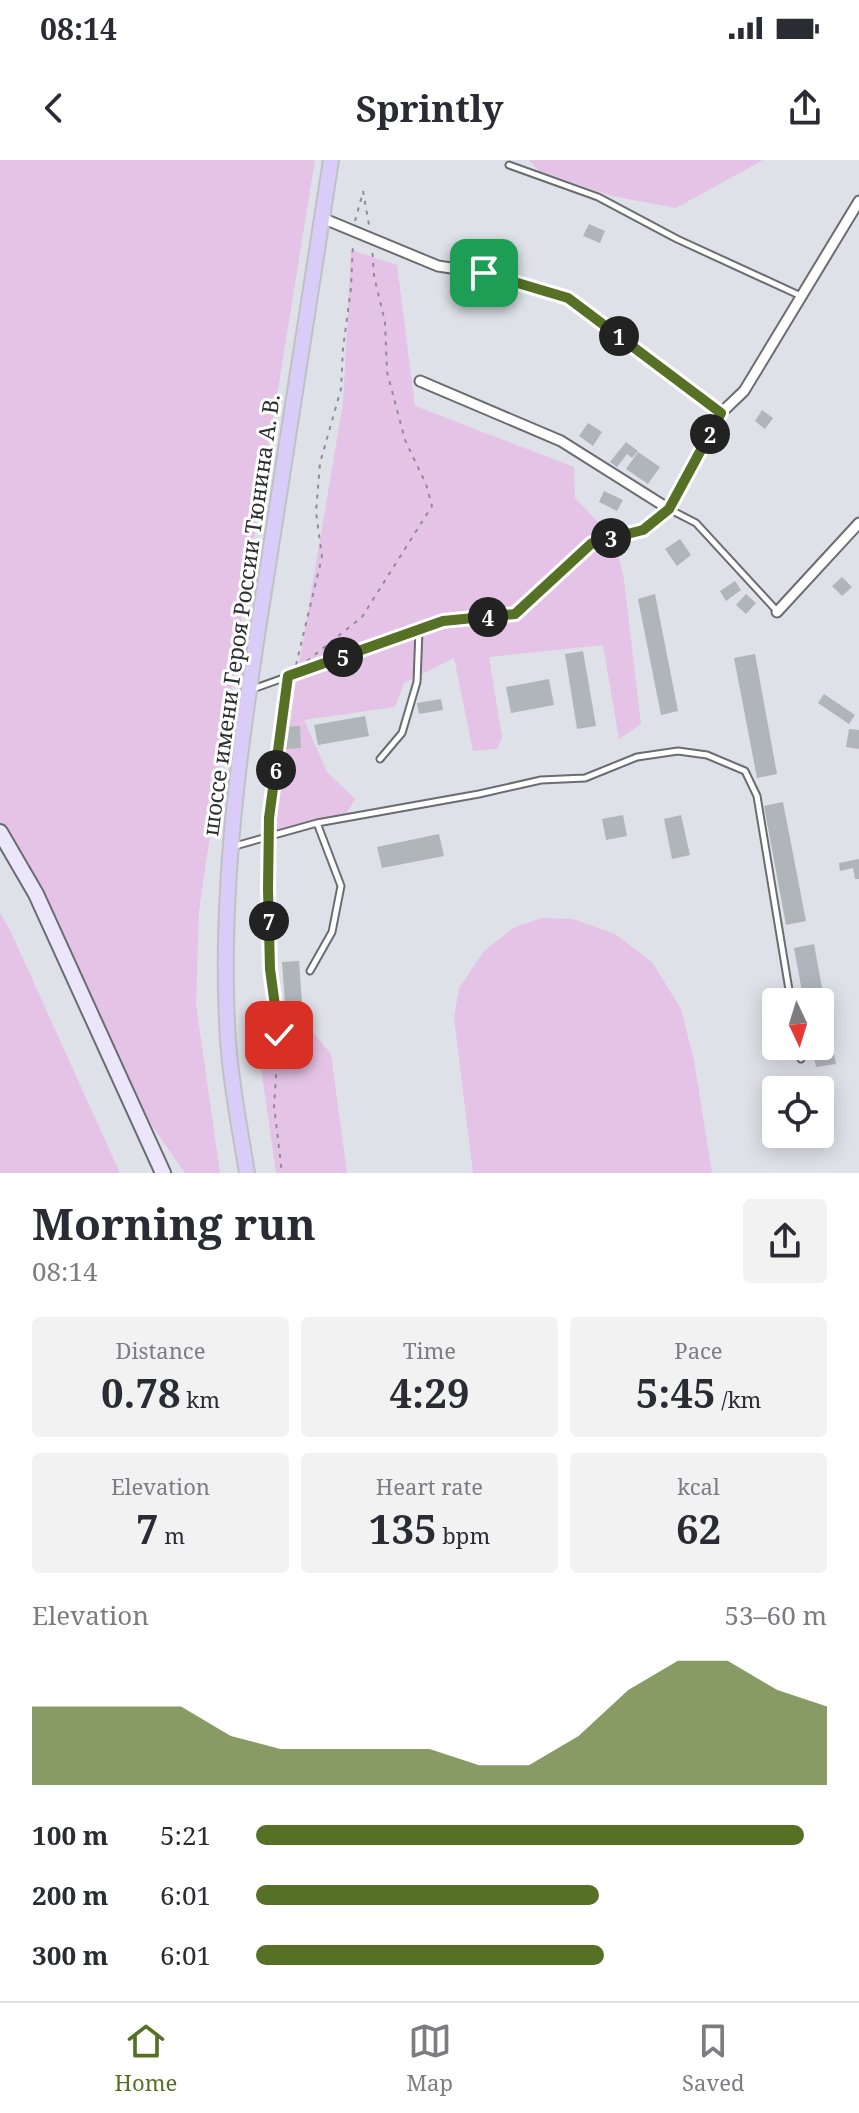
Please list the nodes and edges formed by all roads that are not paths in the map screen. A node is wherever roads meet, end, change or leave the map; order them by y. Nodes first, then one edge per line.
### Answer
1 (331, 160) edge
2 (509, 165) dead end
3 (859, 201) edge
4 (322, 218) junction
5 (802, 296) junction
6 (420, 381) dead end
7 (721, 413) junction
8 (669, 509) junction
9 (859, 523) edge
10 (777, 612) joint
11 (419, 630) junction
12 (248, 691) junction
13 (380, 759) dead end
14 (317, 823) junction
15 (0, 832) edge
16 (230, 848) junction
17 (310, 971) dead end
18 (789, 988) edge
19 (163, 1173) edge
20 (247, 1173) edge

1 - 4 main road, шоссе имени Героя России Тюнина А. В.
2 - 5 lane
3 - 5 street
4 - 7 street
4 - 12 main road, шоссе имени Героя России Тюнина А. В.
5 - 7 street
6 - 8 street
7 - 8 street
8 - 10 lane
8 - 11 lane
9 - 10 street
11 - 12 lane
11 - 13 lane
12 - 16 main road, шоссе имени Героя России Тюнина А. В.
14 - 16 lane
14 - 17 lane
14 - 18 lane
15 - 19 street
16 - 20 main road, шоссе имени Героя России Тюнина А. В.

